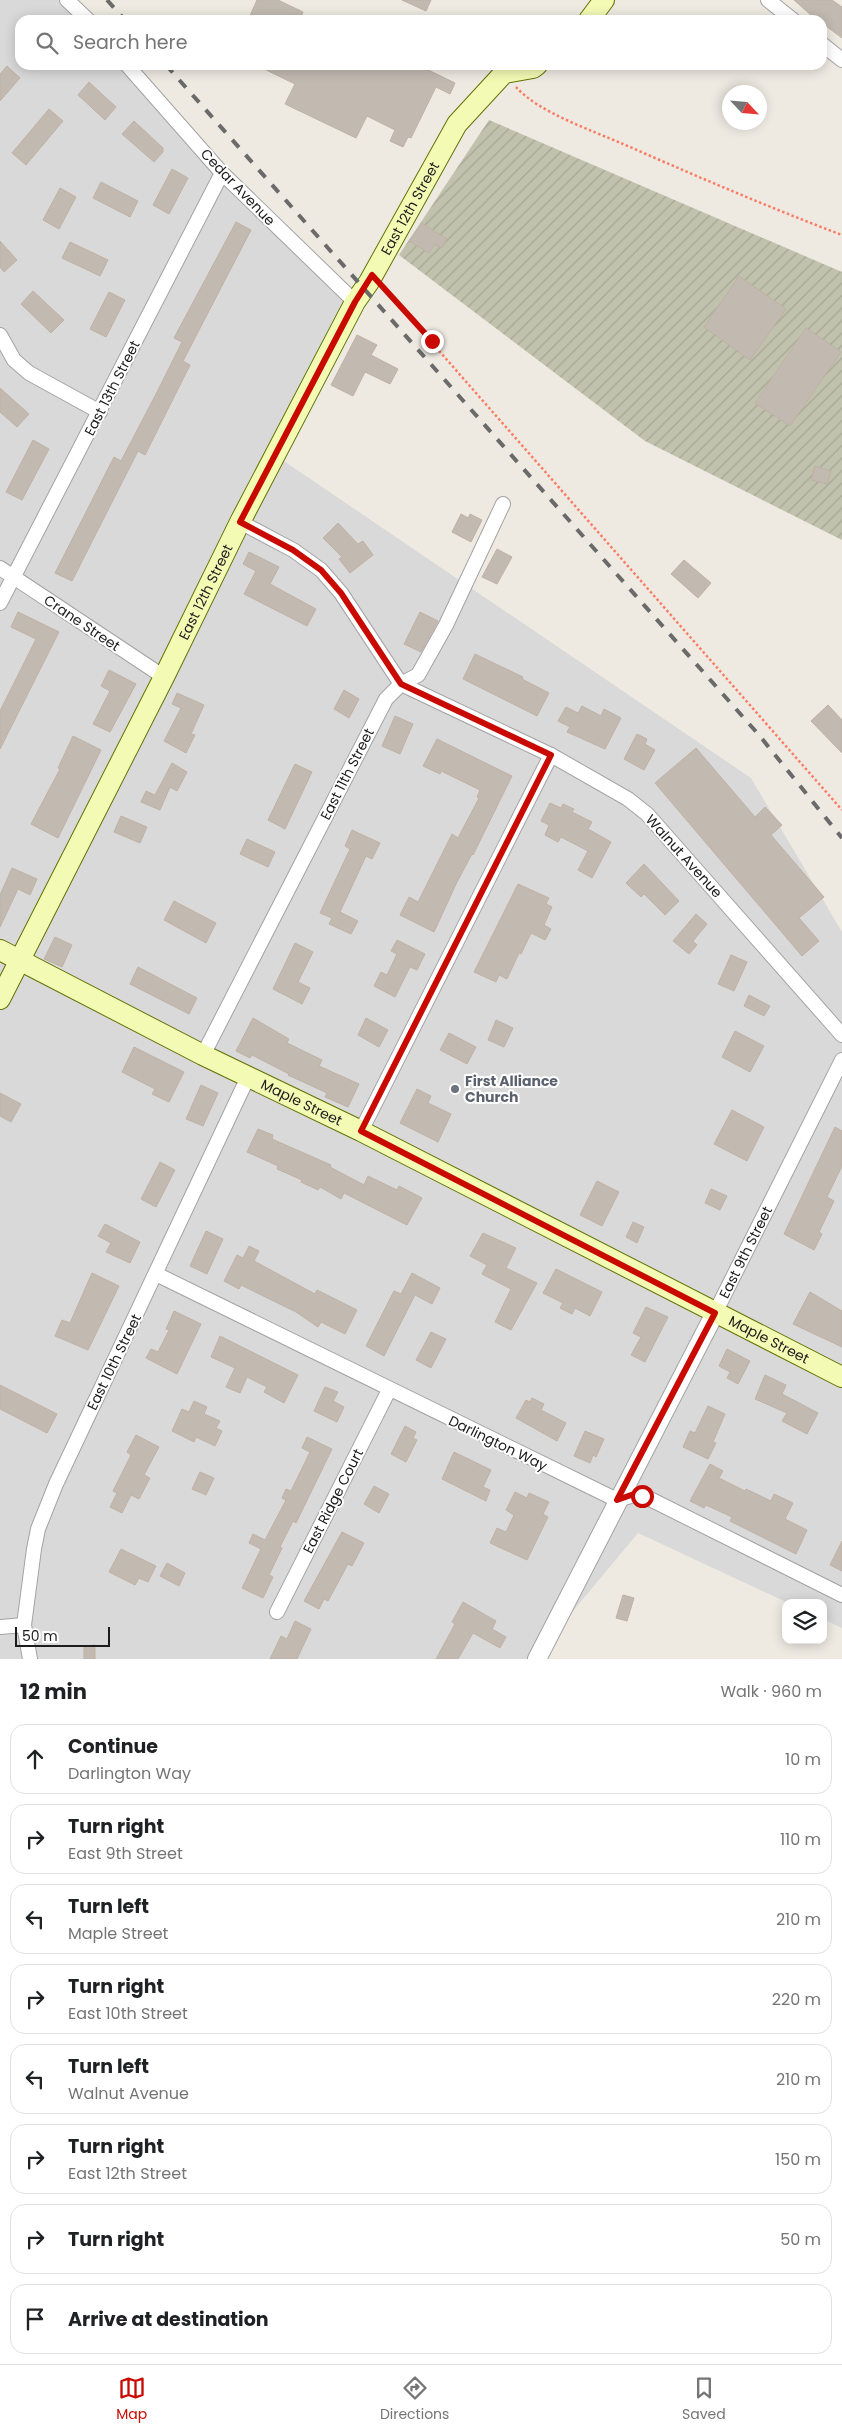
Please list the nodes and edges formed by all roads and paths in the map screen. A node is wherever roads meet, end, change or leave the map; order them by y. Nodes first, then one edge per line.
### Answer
1 (67, 0) edge
2 (604, 0) edge
3 (768, 0) edge
4 (83, 15) edge
5 (593, 15) edge
6 (787, 15) edge
7 (827, 48) edge
8 (842, 60) edge
9 (131, 70) edge
10 (521, 70) edge
11 (504, 73) junction
12 (222, 173) junction
13 (842, 235) edge
14 (372, 275) junction
15 (355, 302) junction
16 (0, 335) edge
17 (100, 412) junction
18 (503, 504) dead end
19 (240, 522) junction
20 (0, 568) edge
21 (13, 577) junction
22 (0, 602) edge
23 (164, 677) junction
24 (401, 684) junction
25 (551, 755) junction
26 (842, 810) edge
27 (0, 950) edge
28 (19, 959) junction
29 (0, 999) edge
30 (842, 1035) edge
31 (203, 1055) junction
32 (842, 1060) edge
33 (248, 1077) junction
34 (361, 1131) junction
35 (156, 1274) junction
36 (715, 1313) junction
37 (842, 1377) edge
38 (389, 1390) junction
39 (617, 1500) junction
40 (842, 1595) edge
41 (277, 1612) dead end
42 (24, 1625) junction
43 (0, 1627) edge
44 (30, 1659) edge
45 (537, 1659) edge

1 - 4 street
2 - 5 main road
3 - 6 street
7 - 8 street
9 - 12 street, Cedar Avenue
10 - 11 main road
11 - 13 path
11 - 14 main road, East 12th Street
12 - 15 street, Cedar Avenue
12 - 17 street, East 13th Street
14 - 15 main road, East 12th Street
14 - 26 path
15 - 19 main road, East 12th Street
16 - 17 street
17 - 21 street, East 13th Street
18 - 24 street, East 11th Street
19 - 23 main road, East 12th Street
19 - 24 street
20 - 21 street, Crane Street
21 - 22 street, East 13th Street
21 - 23 street, Crane Street
23 - 28 main road, East 12th Street
24 - 25 street, Walnut Avenue
24 - 31 street, East 11th Street
25 - 30 street, Walnut Avenue
25 - 34 street
27 - 28 main road, Maple Street
28 - 29 main road, East 12th Street
28 - 31 main road, Maple Street
31 - 33 main road, Maple Street
32 - 36 street, East 9th Street
33 - 34 main road, Maple Street
33 - 35 street, East 10th Street
34 - 36 main road, Maple Street
35 - 38 street, Darlington Way
35 - 42 street, East 10th Street
36 - 37 main road, Maple Street
36 - 39 street, East 9th Street
38 - 39 street, Darlington Way
38 - 41 street, East Ridge Court
39 - 40 street
39 - 45 street, East 9th Street
42 - 43 street
42 - 44 street, East 10th Street

